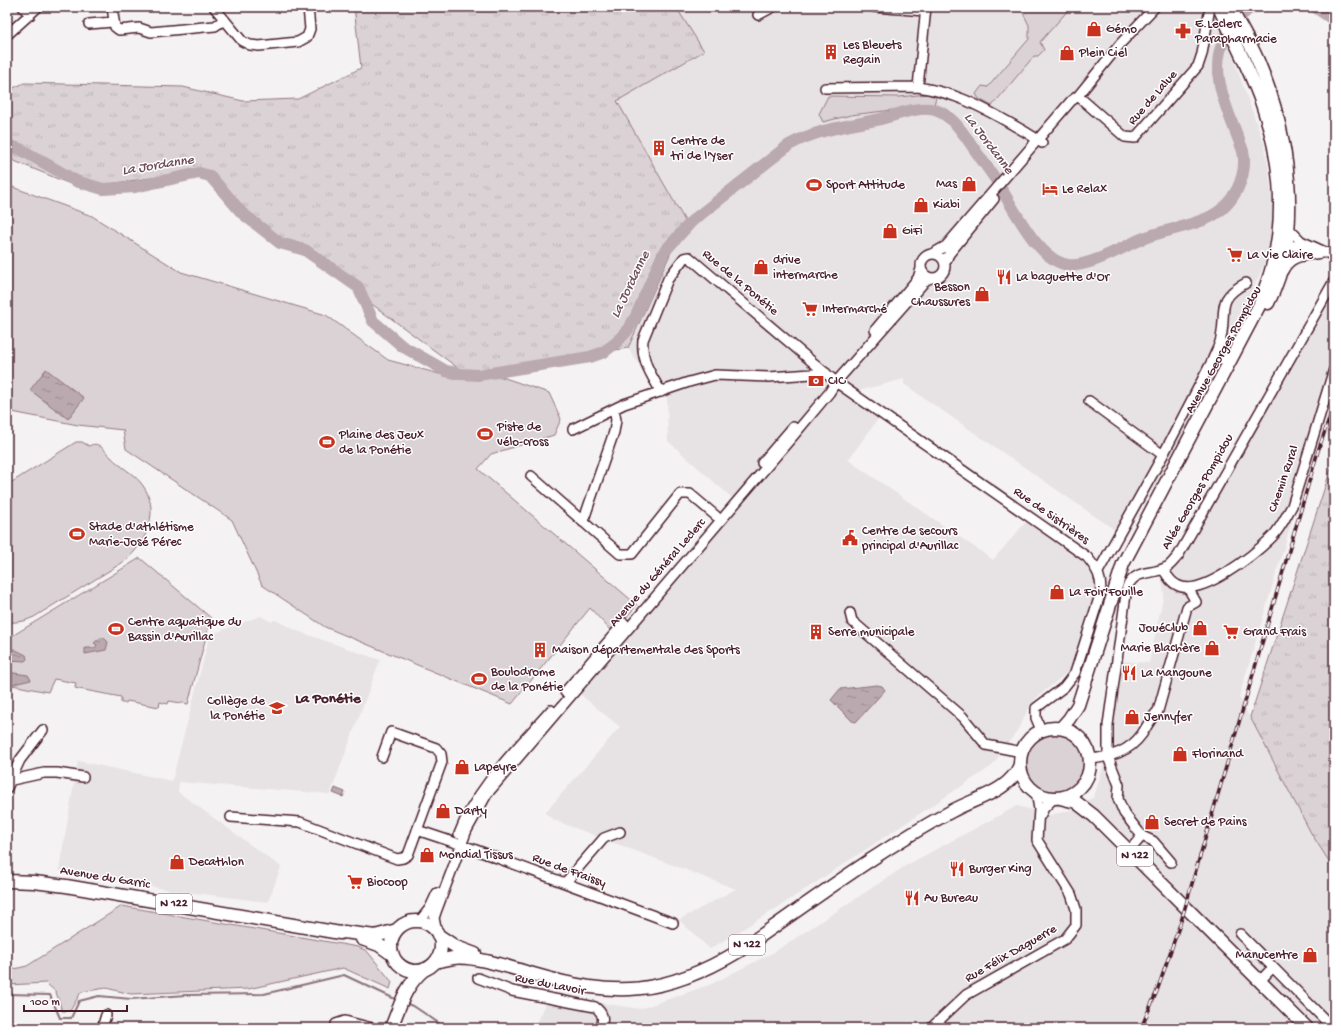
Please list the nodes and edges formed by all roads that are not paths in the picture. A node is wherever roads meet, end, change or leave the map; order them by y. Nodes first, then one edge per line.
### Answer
1 (23, 7) edge
2 (38, 7) edge
3 (112, 7) edge
4 (214, 7) edge
5 (308, 7) edge
6 (774, 7) edge
7 (874, 7) edge
8 (1155, 7) edge
9 (1210, 7) edge
10 (1219, 7) edge
11 (1230, 7) edge
12 (925, 9) edge
13 (30, 15) junction
14 (758, 15) dead end
15 (224, 20) junction
16 (113, 22) junction
17 (89, 24) dead end
18 (7, 35) edge
19 (918, 87) junction
20 (825, 88) dead end
21 (1078, 96) junction
22 (1041, 141) junction
23 (1279, 178) junction
24 (989, 201) junction
25 (1288, 228) junction
26 (1316, 248) junction
27 (1283, 249) junction
28 (934, 253) junction
29 (1330, 254) edge
30 (1300, 257) junction
31 (1274, 263) junction
32 (945, 264) junction
33 (921, 268) junction
34 (931, 278) junction
35 (1334, 281) edge
36 (1246, 283) dead end
37 (1269, 301) junction
38 (867, 346) junction
39 (1233, 357) junction
40 (1212, 360) junction
41 (1334, 369) edge
42 (826, 373) junction
43 (836, 382) junction
44 (661, 392) junction
45 (1089, 401) dead end
46 (614, 409) junction
47 (573, 429) dead end
48 (1194, 430) junction
49 (1163, 455) junction
50 (531, 476) dead end
51 (716, 516) junction
52 (583, 522) junction
53 (1163, 569) junction
54 (1098, 572) junction
55 (1188, 588) junction
56 (850, 613) dead end
57 (1078, 705) junction
58 (1061, 728) junction
59 (43, 730) dead end
60 (1041, 730) junction
61 (1080, 738) junction
62 (1022, 752) junction
63 (382, 757) dead end
64 (1108, 757) junction
65 (1090, 759) junction
66 (1020, 765) junction
67 (83, 777) dead end
68 (9, 784) edge
69 (1082, 785) junction
70 (1003, 787) junction
71 (1033, 790) junction
72 (1057, 798) junction
73 (1094, 816) junction
74 (231, 817) dead end
75 (1037, 827) junction
76 (417, 830) junction
77 (620, 832) dead end
78 (1142, 836) junction
79 (459, 844) junction
80 (1129, 851) junction
81 (1171, 862) dead end
82 (7, 881) edge
83 (565, 883) junction
84 (419, 922) junction
85 (674, 923) dead end
86 (397, 930) junction
87 (340, 933) junction
88 (437, 934) junction
89 (1240, 934) dead end
90 (393, 955) junction
91 (504, 965) junction
92 (401, 966) junction
93 (430, 966) junction
94 (1273, 967) junction
95 (478, 978) dead end
96 (1260, 982) junction
97 (404, 993) junction
98 (106, 1014) dead end
99 (336, 1024) dead end
100 (102, 1028) edge
101 (372, 1028) edge
102 (391, 1028) edge
103 (601, 1028) edge
104 (931, 1028) edge
105 (1307, 1028) edge
106 (1333, 1028) edge

1 - 13 street
2 - 13 street
3 - 16 street
4 - 15 street
5 - 15 street
6 - 14 street
7 - 12 street
8 - 21 street, Avenue du Général Leclerc
9 - 21 street, Rue de Lalue
10 - 23 main road, Avenue Georges Pompidou
11 - 25 main road, Avenue Georges Pompidou
12 - 19 street
13 - 18 street
15 - 16 street
16 - 17 street
19 - 20 street
19 - 22 street
21 - 22 street, Avenue du Général Leclerc
22 - 24 street, Avenue du Général Leclerc
23 - 27 main road
23 - 31 main road, Avenue Georges Pompidou
24 - 28 street, Avenue du Général Leclerc
24 - 32 street, Avenue du Général Leclerc
25 - 26 street
25 - 27 main road, Avenue Georges Pompidou
26 - 27 street
26 - 29 street
27 - 30 street
27 - 31 main road
27 - 37 main road, Avenue Georges Pompidou
28 - 32 street
28 - 33 street, Avenue du Général Leclerc
29 - 30 street
30 - 37 street
31 - 39 main road, Avenue Georges Pompidou
32 - 34 street, Avenue du Général Leclerc
33 - 34 street
33 - 38 street, Avenue du Général Leclerc
34 - 38 street, Avenue du Général Leclerc
35 - 53 street, Allée Georges Pompidou
36 - 40 street, Avenue Georges Pompidou
37 - 48 main road, Avenue Georges Pompidou
38 - 43 street, Avenue du Général Leclerc
39 - 40 street, Avenue Georges Pompidou
39 - 48 main road, Avenue Georges Pompidou
40 - 49 street, Avenue Georges Pompidou
41 - 55 street, Chemin Rural
42 - 43 street, Rue de la Ponétie
42 - 44 street
42 - 44 street, Rue de la Ponétie
43 - 51 street, Avenue du Général Leclerc
43 - 54 street, Rue de Sistrières
43 - 79 street, Avenue du Général Leclerc
44 - 46 street
45 - 49 street
46 - 47 street
46 - 52 street
48 - 57 main road, Avenue Georges Pompidou
49 - 54 street, Avenue Georges Pompidou
50 - 52 street
51 - 52 street
51 - 79 street, Avenue du Général Leclerc
53 - 55 street
53 - 64 street, Allée Georges Pompidou
54 - 60 street
55 - 64 street
56 - 62 street
57 - 58 main road
57 - 61 main road
58 - 60 main road
58 - 61 main road
59 - 68 street
60 - 62 main road
61 - 65 main road
62 - 66 main road
63 - 76 street
64 - 65 street
64 - 78 street
65 - 69 main road
66 - 70 main road, N 122
66 - 71 main road
67 - 68 street
69 - 72 main road
69 - 73 main road
70 - 71 main road, N 122
70 - 91 main road, N 122
71 - 72 main road
71 - 75 street, Rue Félix Daguerre
72 - 73 main road, N 122
72 - 75 street
73 - 80 main road, N 122
74 - 76 street
75 - 104 street, Rue Félix Daguerre
76 - 79 street, Rue de Fraissy
77 - 83 street
78 - 80 street
78 - 81 street
79 - 83 street, Rue de Fraissy
79 - 84 street, Avenue du Général Leclerc
79 - 88 street, Avenue du Général Leclerc
80 - 96 main road, N 122
82 - 87 main road, Avenue du Garric / N 122
83 - 85 street, Rue de Fraissy
84 - 86 main road
84 - 88 main road
86 - 87 main road, Avenue du Garric / N 122
86 - 90 main road
87 - 90 main road, Avenue du Garric
88 - 91 main road, N 122
88 - 93 main road
89 - 94 street
90 - 92 main road
91 - 93 main road, N 122
92 - 93 main road
92 - 97 main road
93 - 97 main road
94 - 96 street
94 - 106 street
95 - 103 street, Rue du Lavoir
96 - 105 main road, N 122
97 - 102 main road
98 - 100 street
99 - 101 street

